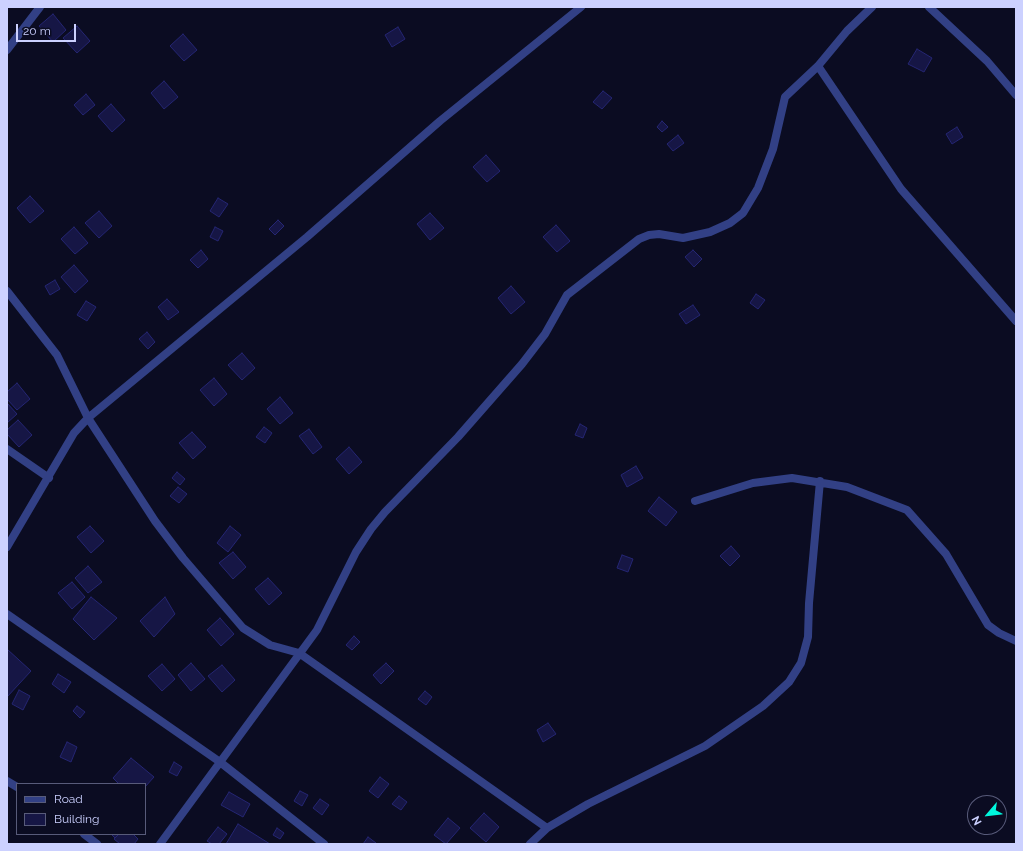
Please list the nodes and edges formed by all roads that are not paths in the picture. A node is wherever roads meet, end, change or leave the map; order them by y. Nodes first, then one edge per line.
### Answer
1 (40, 7) edge
2 (581, 7) edge
3 (872, 7) edge
4 (929, 7) edge
5 (7, 50) edge
6 (818, 66) junction
7 (1016, 95) edge
8 (7, 292) edge
9 (1016, 321) edge
10 (88, 418) junction
11 (7, 449) edge
12 (49, 478) junction
13 (820, 481) junction
14 (695, 501) dead end
15 (7, 547) edge
16 (7, 614) edge
17 (1016, 640) edge
18 (299, 653) junction
19 (220, 762) junction
20 (7, 781) edge
21 (16, 786) edge
22 (547, 828) junction
23 (85, 835) edge
24 (97, 844) edge
25 (160, 844) edge
26 (324, 844) edge
27 (530, 844) edge

1 - 5 street
2 - 10 street
3 - 6 street
4 - 7 street
6 - 9 street
6 - 18 street
8 - 10 street
10 - 12 street
10 - 18 street
11 - 12 street
12 - 15 street
13 - 14 street
13 - 17 street
13 - 22 street
16 - 19 street
18 - 19 street
18 - 22 street
19 - 25 street
19 - 26 street
20 - 21 street
22 - 27 street
23 - 24 street

